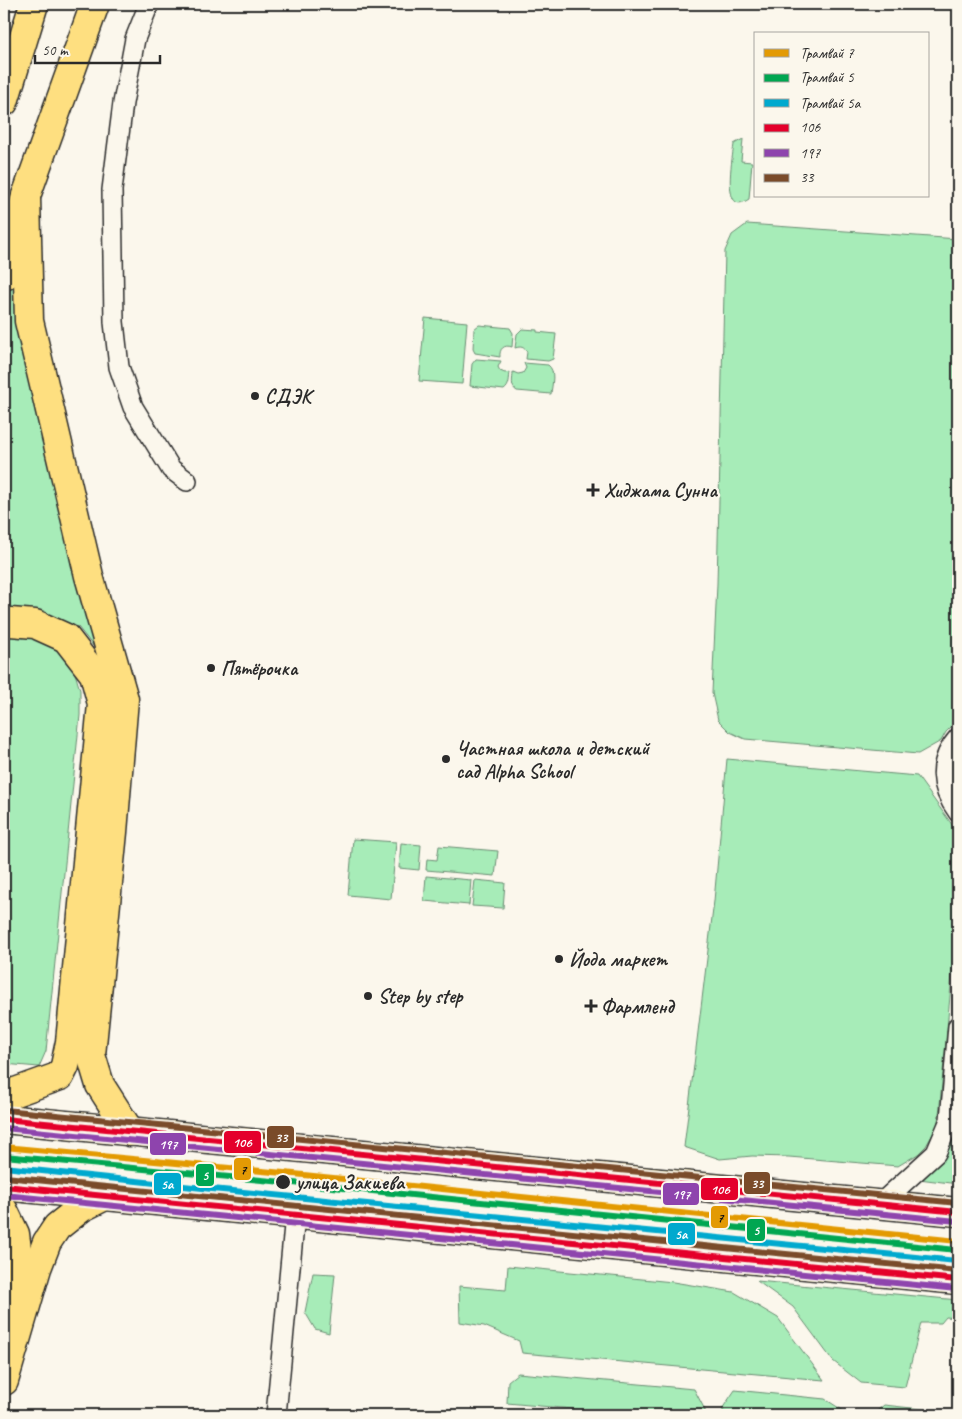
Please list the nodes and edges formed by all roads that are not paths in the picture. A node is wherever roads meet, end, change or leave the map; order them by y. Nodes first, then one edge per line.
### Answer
1 (34, 4) edge
2 (94, 4) edge
3 (149, 4) edge
4 (4, 102) edge
5 (26, 196) junction
6 (4, 276) edge
7 (187, 480) dead end
8 (4, 623) edge
9 (958, 738) edge
10 (958, 812) edge
11 (958, 1026) edge
12 (4, 1096) edge
13 (4, 1119) edge
14 (130, 1132) junction
15 (4, 1186) edge
16 (105, 1196) junction
17 (878, 1204) junction
18 (4, 1211) edge
19 (958, 1212) edge
20 (295, 1215) junction
21 (958, 1280) edge
22 (4, 1312) edge
23 (4, 1381) edge
24 (276, 1415) edge

1 - 4 main road
2 - 5 main road
3 - 7 street
5 - 6 main road
5 - 14 main road
8 - 12 main road
9 - 10 street
11 - 17 street
13 - 14 main road
14 - 17 main road
15 - 16 main road
16 - 20 main road
16 - 23 main road
17 - 19 main road
18 - 22 main road
20 - 21 main road
20 - 24 street

